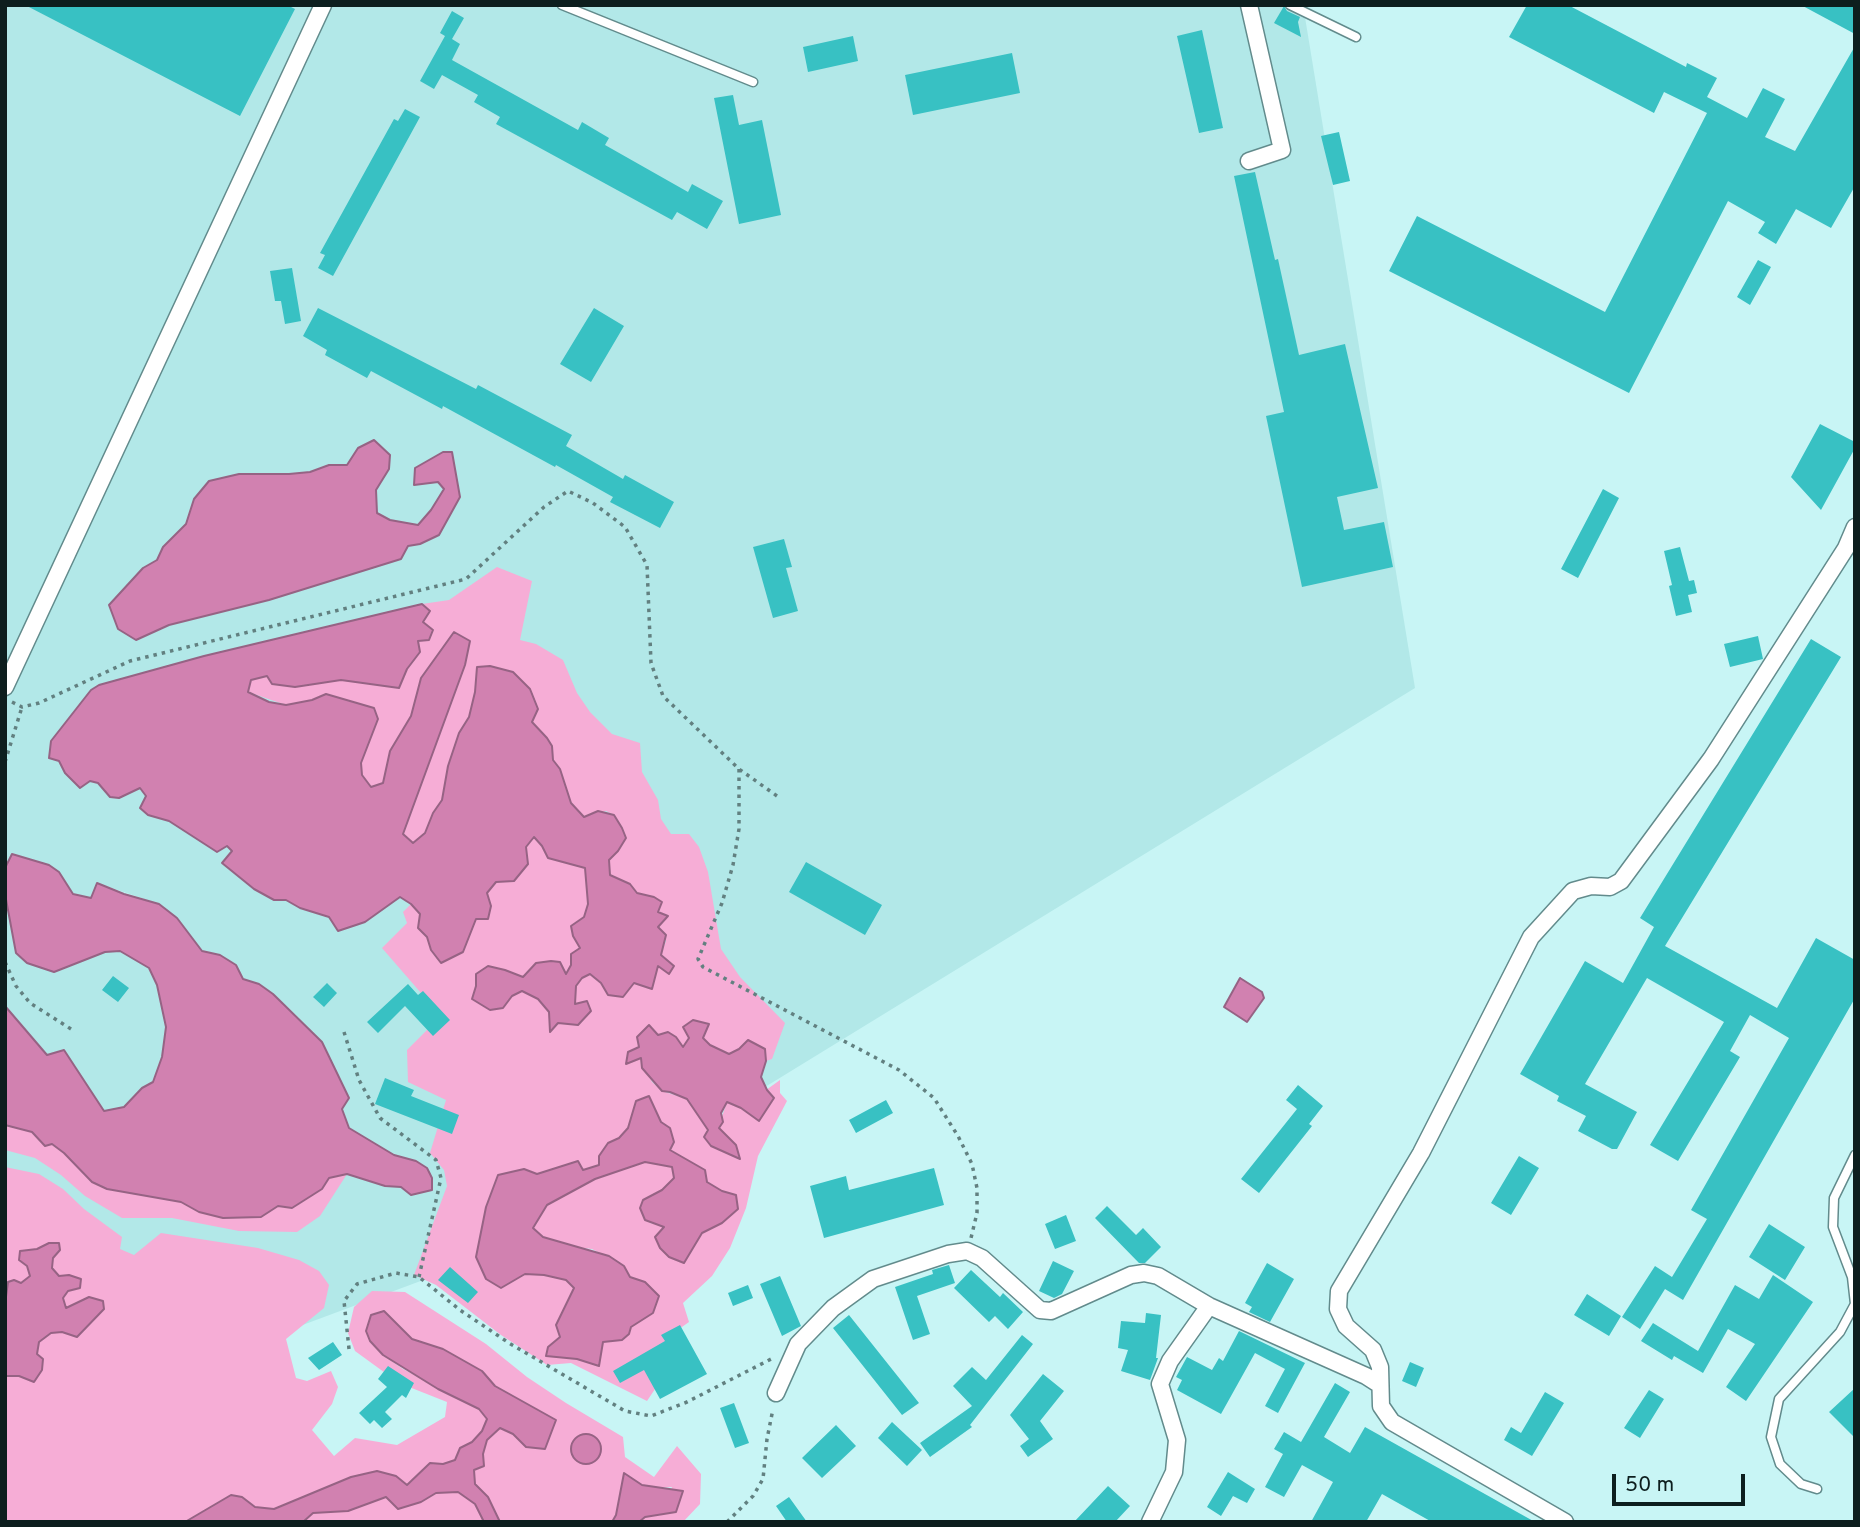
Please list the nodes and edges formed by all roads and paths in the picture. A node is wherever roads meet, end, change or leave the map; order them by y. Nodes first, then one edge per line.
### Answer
1 (323, 5) edge
2 (562, 5) edge
3 (1249, 5) edge
4 (1290, 5) edge
5 (1356, 37) dead end
6 (752, 82) dead end
7 (1249, 161) dead end
8 (1855, 527) edge
9 (5, 687) edge
10 (5, 699) edge
11 (22, 706) junction
12 (5, 762) edge
13 (739, 769) junction
14 (776, 796) dead end
15 (5, 962) edge
16 (71, 1029) dead end
17 (344, 1032) dead end
18 (1855, 1155) edge
19 (967, 1251) junction
20 (419, 1277) junction
21 (1209, 1306) junction
22 (798, 1345) junction
23 (349, 1349) dead end
24 (1380, 1385) junction
25 (776, 1393) joint
26 (1817, 1489) dead end
27 (727, 1522) edge
28 (1150, 1522) edge
29 (1564, 1522) edge

1 - 9 street
2 - 6 lane
3 - 7 street
4 - 5 lane
8 - 24 street
10 - 11 path
11 - 12 path
11 - 13 path
13 - 14 path
13 - 19 path
15 - 16 path
17 - 20 path
18 - 26 lane
19 - 21 street
19 - 22 street
20 - 22 path
20 - 23 path
21 - 24 street
21 - 28 street
22 - 25 street
24 - 29 street
25 - 27 path

